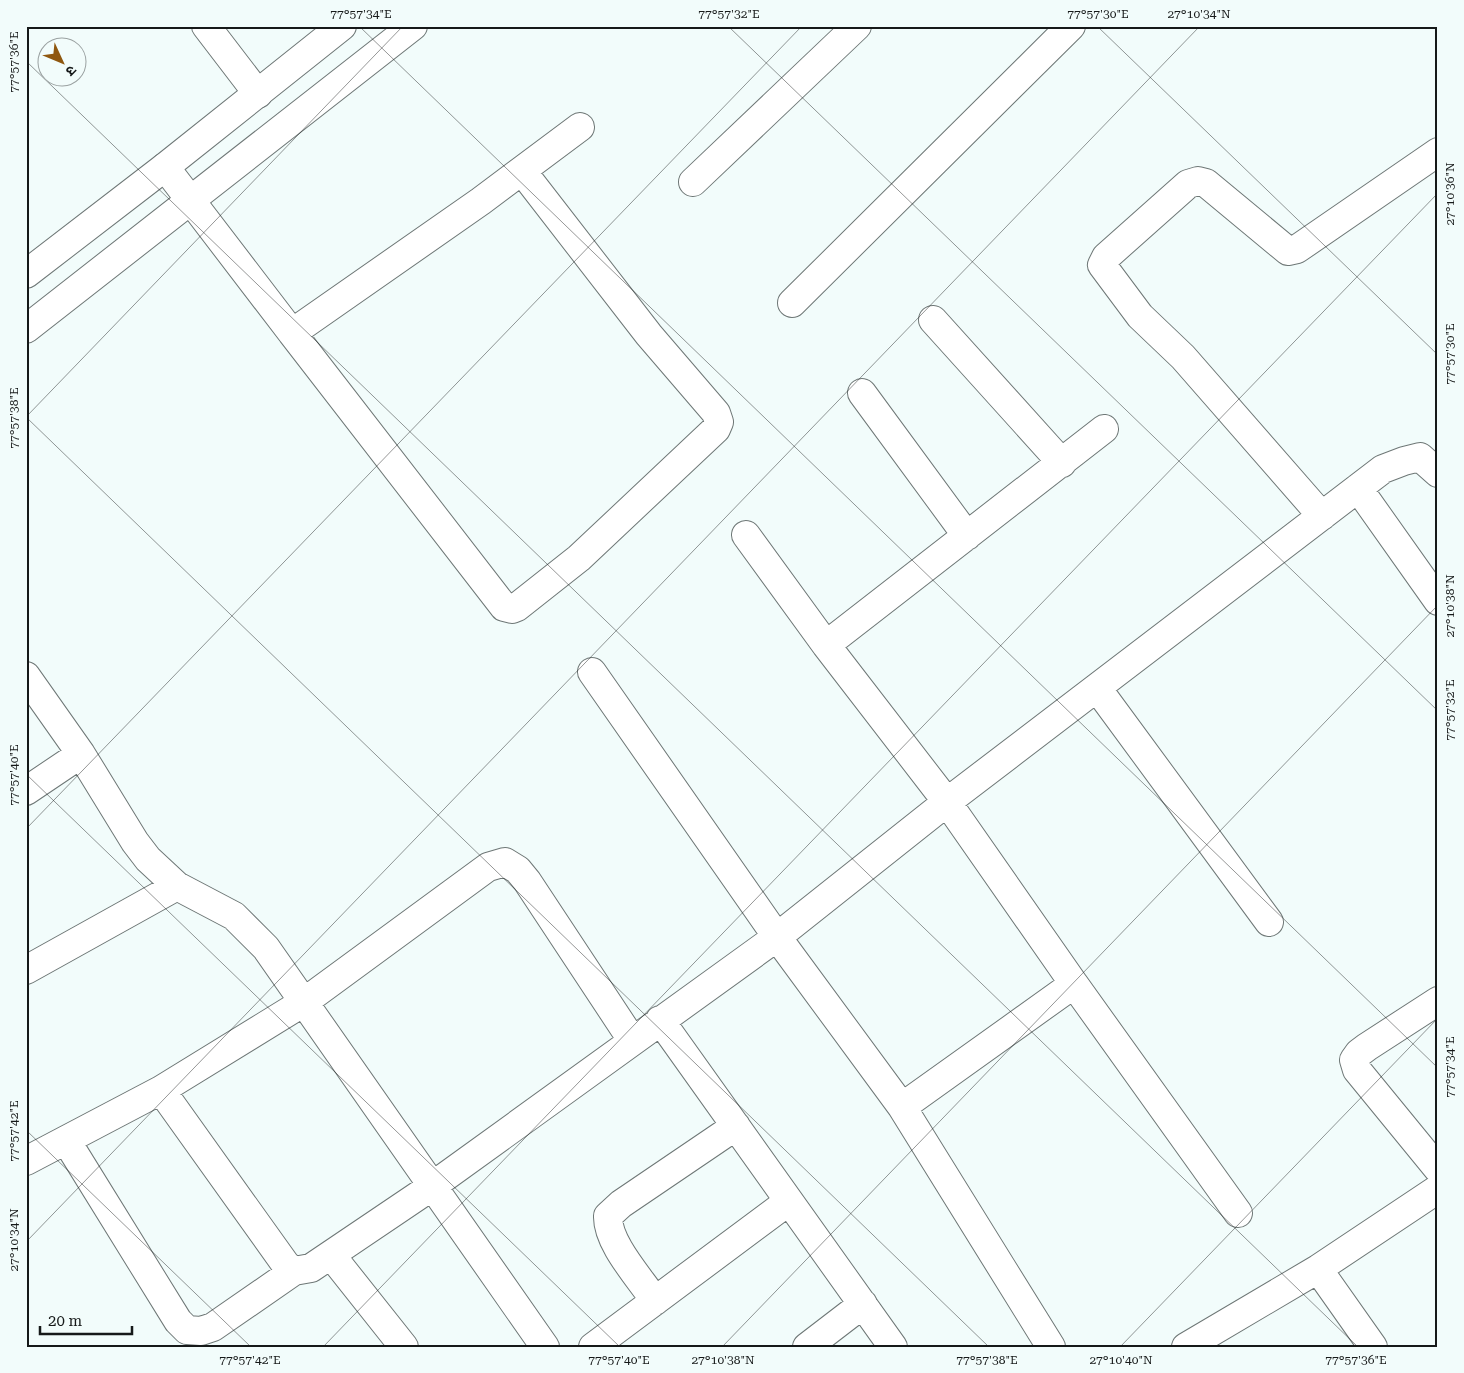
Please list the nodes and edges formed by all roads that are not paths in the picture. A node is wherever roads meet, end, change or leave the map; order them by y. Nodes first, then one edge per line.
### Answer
1 (206, 26) edge
2 (342, 26) edge
3 (413, 26) edge
4 (856, 26) edge
5 (1071, 26) edge
6 (258, 94) junction
7 (580, 127) dead end
8 (1438, 152) edge
9 (165, 168) junction
10 (522, 171) junction
11 (693, 182) dead end
12 (190, 201) junction
13 (26, 274) edge
14 (792, 303) dead end
15 (933, 320) dead end
16 (26, 329) edge
17 (292, 333) junction
18 (862, 393) dead end
19 (1104, 430) dead end
20 (1062, 463) junction
21 (1438, 473) edge
22 (1358, 488) junction
23 (1322, 516) junction
24 (746, 535) dead end
25 (967, 536) junction
26 (1438, 601) edge
27 (826, 645) junction
28 (592, 672) dead end
29 (26, 676) edge
30 (1096, 688) junction
31 (81, 754) junction
32 (26, 791) edge
33 (947, 802) junction
34 (177, 886) junction
35 (1269, 922) dead end
36 (776, 937) junction
37 (26, 970) edge
38 (1074, 984) junction
39 (1438, 1001) edge
40 (304, 1002) junction
41 (660, 1020) junction
42 (632, 1040) junction
43 (161, 1090) junction
44 (902, 1107) junction
45 (736, 1126) junction
46 (66, 1140) junction
47 (26, 1161) edge
48 (1438, 1169) edge
49 (432, 1187) junction
50 (1438, 1189) edge
51 (789, 1201) junction
52 (1238, 1213) dead end
53 (331, 1255) junction
54 (1318, 1269) junction
55 (294, 1271) junction
56 (655, 1301) junction
57 (863, 1304) junction
58 (404, 1347) edge
59 (545, 1347) edge
60 (593, 1347) edge
61 (807, 1347) edge
62 (893, 1347) edge
63 (1051, 1347) edge
64 (1186, 1347) edge
65 (1373, 1347) edge

1 - 6 street
2 - 6 street
3 - 12 street
4 - 11 street
5 - 14 street
6 - 9 street
7 - 10 street
8 - 23 street
9 - 12 street
9 - 13 street
10 - 17 street
10 - 17 street
12 - 16 street
12 - 17 street
15 - 20 street
18 - 25 street
19 - 20 street
20 - 25 street
21 - 22 street
22 - 23 street
22 - 26 street
23 - 30 street
24 - 27 street
25 - 27 street
27 - 33 street
28 - 36 street
29 - 31 street
30 - 33 street
30 - 35 street
31 - 32 street
31 - 34 street
33 - 36 street
33 - 38 street
34 - 37 street
34 - 40 street
36 - 41 street
36 - 44 street
38 - 44 street
38 - 52 street
39 - 48 street
40 - 42 street
40 - 43 street
40 - 49 street
41 - 42 street
41 - 45 street
42 - 49 street
43 - 46 street
43 - 55 street
44 - 63 street
45 - 51 street
45 - 56 street
46 - 47 street
46 - 55 street
49 - 53 street
49 - 59 street
50 - 54 street
51 - 56 street
51 - 57 street
53 - 55 street
53 - 58 street
54 - 64 street
54 - 65 street
56 - 60 street
57 - 61 street
57 - 62 street

